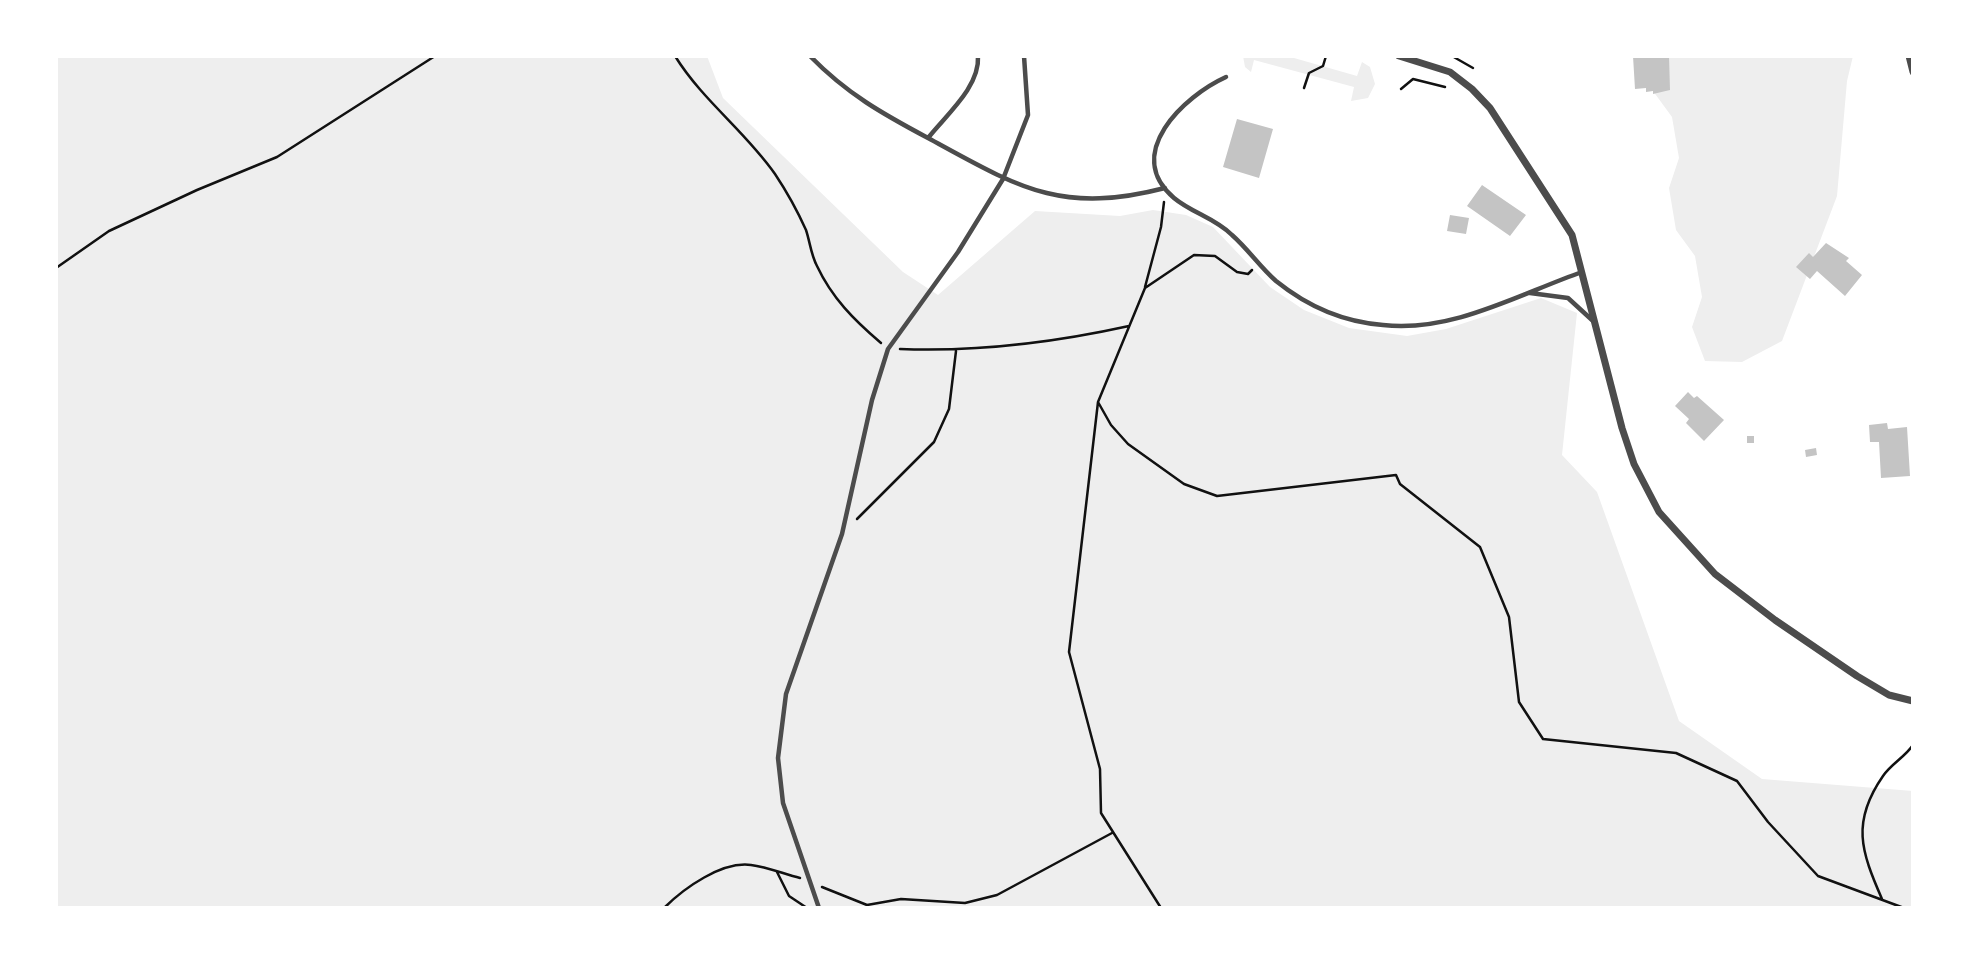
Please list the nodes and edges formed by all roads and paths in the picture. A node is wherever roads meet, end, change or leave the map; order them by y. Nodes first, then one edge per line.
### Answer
1 (435, 56) edge
2 (675, 56) edge
3 (810, 56) edge
4 (978, 56) edge
5 (1024, 56) edge
6 (1326, 56) edge
7 (1399, 56) edge
8 (1452, 56) edge
9 (1909, 56) edge
10 (1473, 68) dead end
11 (1913, 72) edge
12 (1226, 77) dead end
13 (1445, 87) dead end
14 (1304, 88) dead end
15 (1401, 89) dead end
16 (928, 138) junction
17 (1003, 179) junction
18 (1165, 188) junction
19 (1260, 264) junction
20 (56, 268) edge
21 (1582, 272) junction
22 (1145, 288) junction
23 (1526, 293) junction
24 (1594, 323) junction
25 (1129, 326) junction
26 (888, 349) junction
27 (956, 351) junction
28 (1098, 402) junction
29 (842, 534) junction
30 (1913, 701) edge
31 (1913, 745) edge
32 (1113, 832) junction
33 (777, 872) junction
34 (810, 881) junction
35 (1882, 898) junction
36 (664, 908) edge
37 (807, 908) edge
38 (819, 908) edge
39 (1161, 908) edge
40 (1904, 908) edge

1 - 20 path
2 - 26 path
3 - 16 lane
4 - 16 lane
5 - 17 lane
6 - 14 path
7 - 21 street
8 - 10 path
9 - 11 street
12 - 18 lane
13 - 15 path
16 - 17 lane
17 - 18 lane
17 - 26 lane
18 - 19 lane
18 - 22 path
19 - 22 path
19 - 23 lane
21 - 23 lane
21 - 24 street
22 - 25 path
23 - 24 lane
24 - 30 street
25 - 27 path
25 - 28 path
26 - 27 path
26 - 29 lane
27 - 29 path
28 - 32 path
28 - 35 path
29 - 34 lane
31 - 35 path
32 - 34 path
32 - 39 path
33 - 34 path
33 - 36 path
33 - 37 path
34 - 38 lane
35 - 40 path

